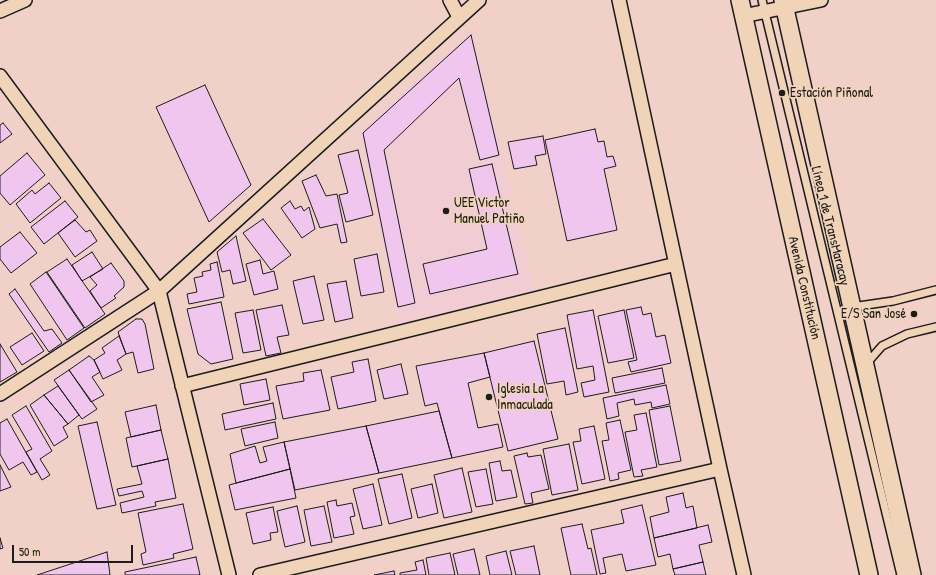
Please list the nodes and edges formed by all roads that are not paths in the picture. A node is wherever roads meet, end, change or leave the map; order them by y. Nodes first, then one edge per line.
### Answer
1 (25, 0) edge
2 (450, 0) edge
3 (479, 0) edge
4 (619, 0) edge
5 (821, 0) edge
6 (784, 4) edge
7 (763, 6) edge
8 (741, 8) edge
9 (0, 12) edge
10 (459, 17) junction
11 (0, 76) edge
12 (676, 264) junction
13 (936, 290) edge
14 (159, 291) junction
15 (851, 308) junction
16 (936, 327) edge
17 (864, 367) junction
18 (182, 386) junction
19 (0, 394) edge
20 (720, 469) junction
21 (230, 575) edge
22 (260, 575) edge
23 (744, 575) edge
24 (869, 575) edge
25 (901, 575) edge
26 (912, 575) edge

1 - 9 street
2 - 10 street
3 - 10 street
4 - 12 street
5 - 6 street
6 - 7 street
6 - 15 street
7 - 8 street
7 - 25 lane, Línea 1 de TransMaracay
8 - 24 street, Avenida Constitución
10 - 14 street
11 - 14 street
12 - 18 street
12 - 20 street
13 - 15 lane
14 - 18 street
14 - 19 street
15 - 17 street
16 - 17 lane
17 - 26 street
18 - 21 street
20 - 22 street
20 - 23 street

